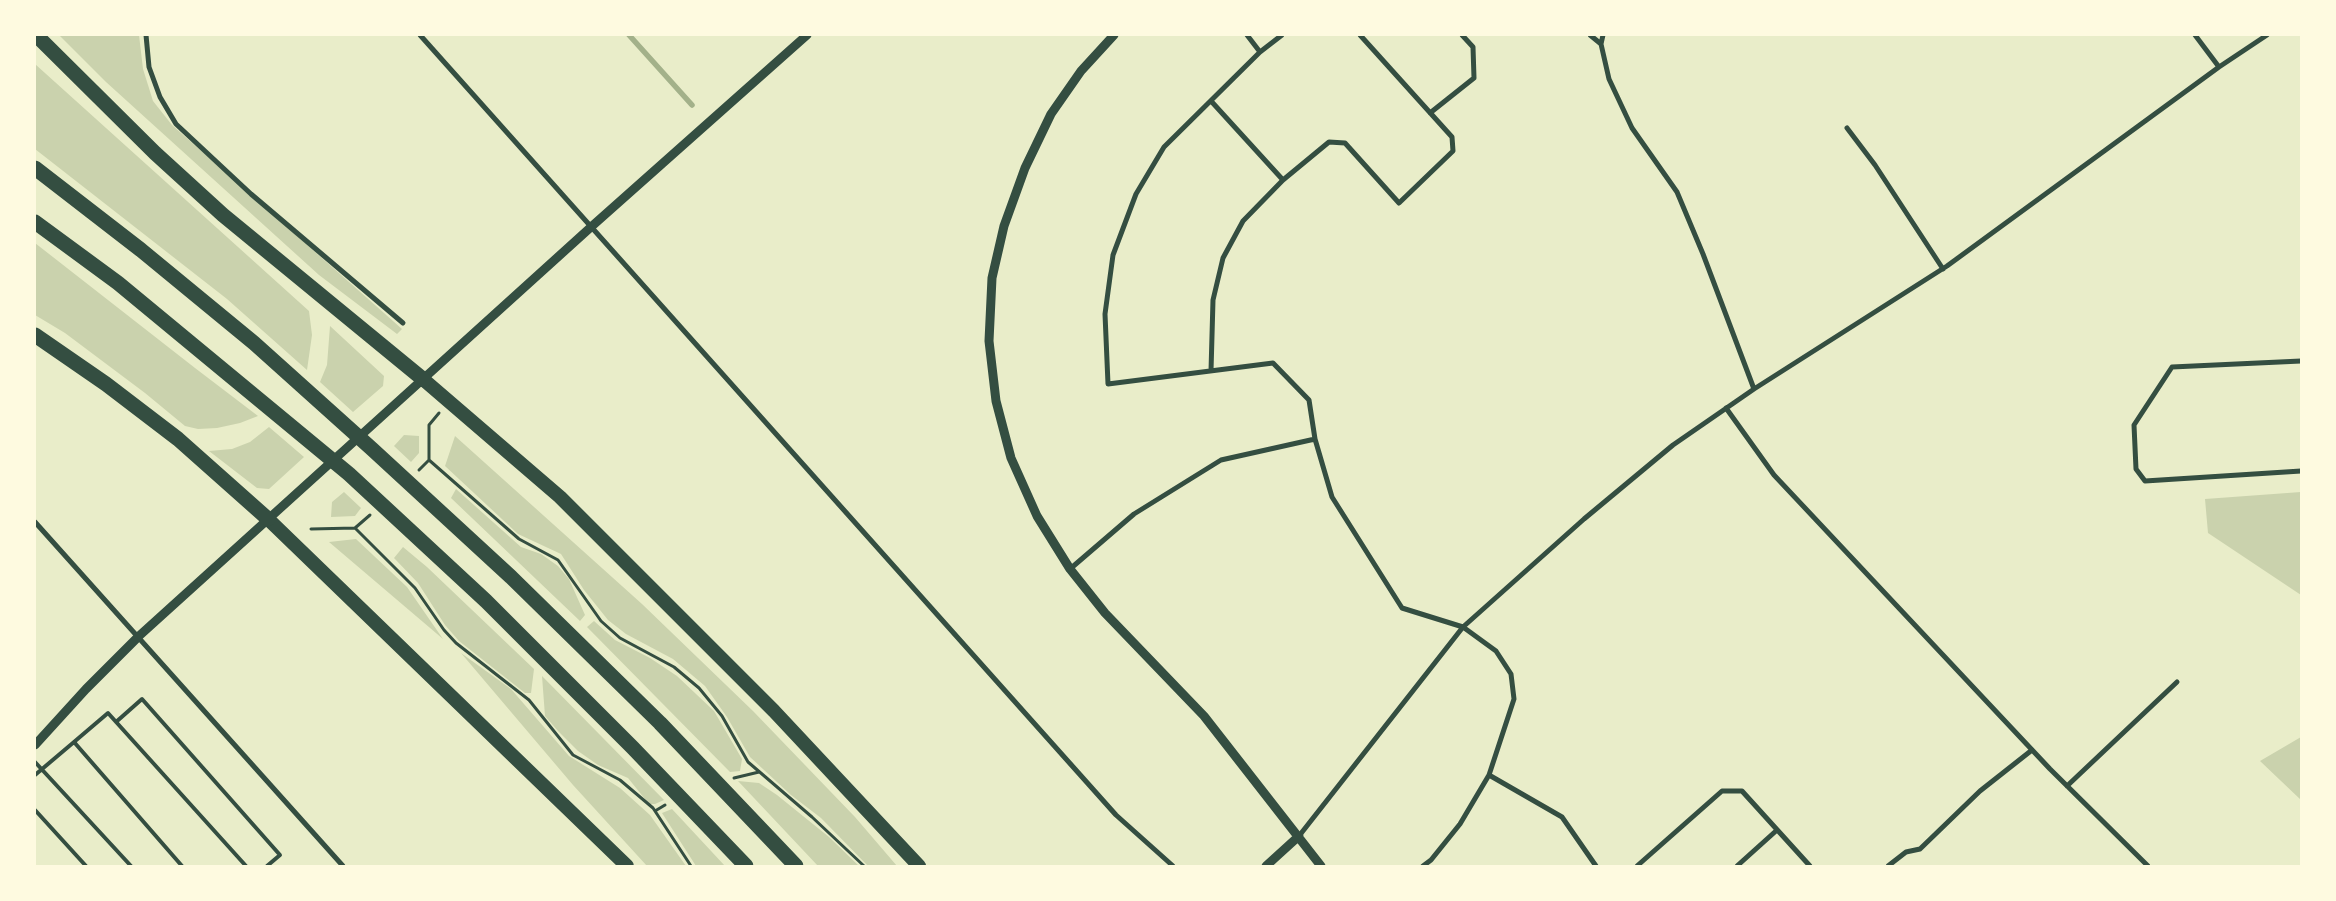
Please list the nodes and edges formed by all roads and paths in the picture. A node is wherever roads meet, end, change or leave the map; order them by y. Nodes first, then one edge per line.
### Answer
1 (36, 35) edge
2 (146, 35) edge
3 (420, 35) edge
4 (807, 35) edge
5 (1114, 35) edge
6 (1246, 35) edge
7 (1282, 35) edge
8 (1360, 35) edge
9 (1462, 35) edge
10 (1590, 35) edge
11 (1603, 35) edge
12 (2195, 35) edge
13 (2267, 35) edge
14 (1601, 44) junction
15 (1260, 52) junction
16 (2219, 67) junction
17 (1211, 101) junction
18 (1430, 113) junction
19 (1847, 128) dead end
20 (35, 168) edge
21 (1283, 180) junction
22 (35, 222) edge
23 (591, 227) junction
24 (1943, 269) junction
25 (403, 323) dead end
26 (35, 335) edge
27 (2301, 361) edge
28 (1211, 371) junction
29 (424, 380) junction
30 (1754, 389) junction
31 (449, 402) junction
32 (1726, 408) junction
33 (1315, 439) junction
34 (2301, 471) edge
35 (268, 519) junction
36 (35, 522) edge
37 (311, 529) dead end
38 (1070, 569) junction
39 (1463, 627) junction
40 (139, 636) junction
41 (2177, 682) dead end
42 (116, 722) junction
43 (74, 742) junction
44 (35, 745) edge
45 (2032, 750) junction
46 (35, 762) edge
47 (42, 769) junction
48 (35, 775) edge
49 (1489, 775) junction
50 (2067, 786) junction
51 (35, 810) edge
52 (1777, 830) junction
53 (1299, 836) junction
54 (86, 866) edge
55 (130, 866) edge
56 (182, 866) edge
57 (246, 866) edge
58 (267, 866) edge
59 (343, 866) edge
60 (627, 866) edge
61 (691, 866) edge
62 (746, 866) edge
63 (796, 866) edge
64 (864, 866) edge
65 (919, 866) edge
66 (1173, 866) edge
67 (1266, 866) edge
68 (1322, 866) edge
69 (1423, 866) edge
70 (1596, 866) edge
71 (1637, 866) edge
72 (1737, 866) edge
73 (1810, 866) edge
74 (1888, 866) edge
75 (2148, 866) edge

1 - 29 highway
2 - 25 street
3 - 23 street
4 - 23 street
5 - 38 street
6 - 15 street
7 - 15 street
8 - 18 street
9 - 18 street
10 - 14 street
11 - 14 street
12 - 16 street
13 - 16 street
14 - 30 street
15 - 17 street
16 - 24 street
17 - 21 street
17 - 28 street
18 - 21 street
19 - 24 street
20 - 63 highway
21 - 28 street
22 - 62 highway
23 - 29 street
23 - 66 street
24 - 30 street
26 - 35 highway
27 - 34 street
28 - 33 street
29 - 31 highway
29 - 35 street
30 - 32 street
31 - 64 path
31 - 65 highway
32 - 39 street
32 - 45 street
33 - 38 street
33 - 39 street
35 - 40 street
35 - 60 highway
36 - 40 street
37 - 61 path
38 - 53 street
39 - 49 street
39 - 53 street
40 - 44 street
40 - 59 street
41 - 50 street
42 - 43 lane
42 - 57 lane
42 - 58 lane
43 - 47 lane
43 - 56 lane
45 - 50 street
45 - 74 street
46 - 47 lane
47 - 48 lane
47 - 55 lane
49 - 69 street
49 - 70 street
50 - 75 street
51 - 54 lane
52 - 71 street
52 - 72 street
52 - 73 street
53 - 67 street
53 - 68 street

